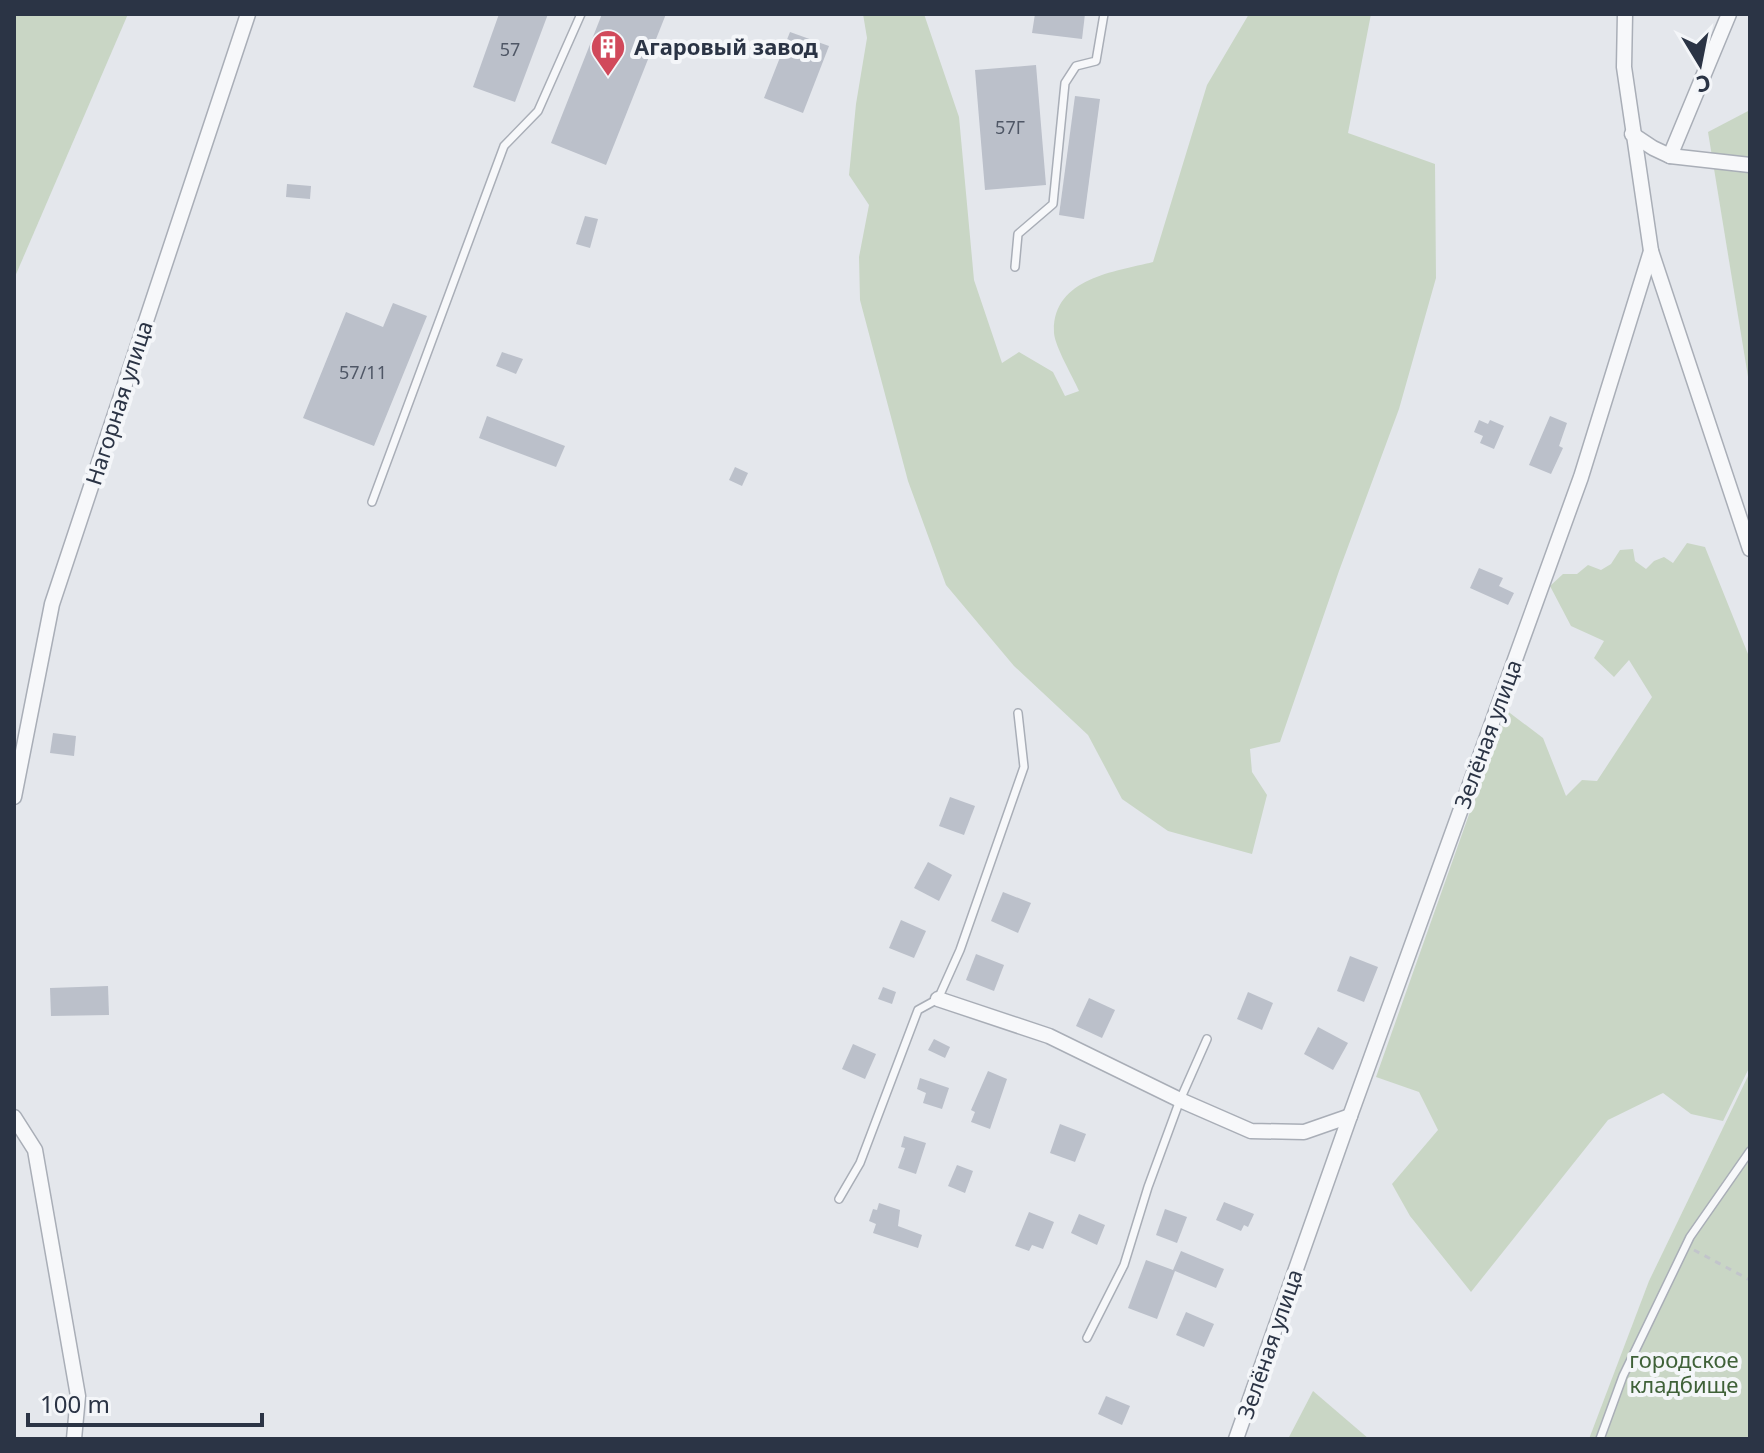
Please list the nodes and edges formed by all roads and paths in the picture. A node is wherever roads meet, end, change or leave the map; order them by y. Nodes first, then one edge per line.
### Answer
1 (248, 14) edge
2 (581, 14) edge
3 (1104, 14) edge
4 (1625, 14) edge
5 (1729, 14) edge
6 (1632, 134) junction
7 (1670, 156) junction
8 (1750, 165) edge
9 (1651, 251) junction
10 (1015, 267) dead end
11 (372, 502) dead end
12 (1750, 549) edge
13 (1018, 713) dead end
14 (14, 797) edge
15 (938, 999) junction
16 (1207, 1039) dead end
17 (1180, 1100) junction
18 (1350, 1116) junction
19 (14, 1117) edge
20 (1750, 1151) edge
21 (839, 1199) dead end
22 (1688, 1246) junction
23 (1750, 1280) edge
24 (1087, 1338) dead end
25 (74, 1439) edge
26 (1236, 1439) edge
27 (1600, 1439) edge

1 - 14 street, Нагорная улица
2 - 11 lane
3 - 10 lane
4 - 6 street, Зелёная улица
5 - 7 street
6 - 7 street
6 - 9 street, Зелёная улица
7 - 8 street
9 - 12 street
9 - 18 street, Зелёная улица
13 - 15 lane
15 - 17 street
15 - 21 lane
16 - 17 lane
17 - 18 street
17 - 24 lane
18 - 26 street, Зелёная улица
19 - 25 street
20 - 22 lane
22 - 23 path
22 - 27 lane

